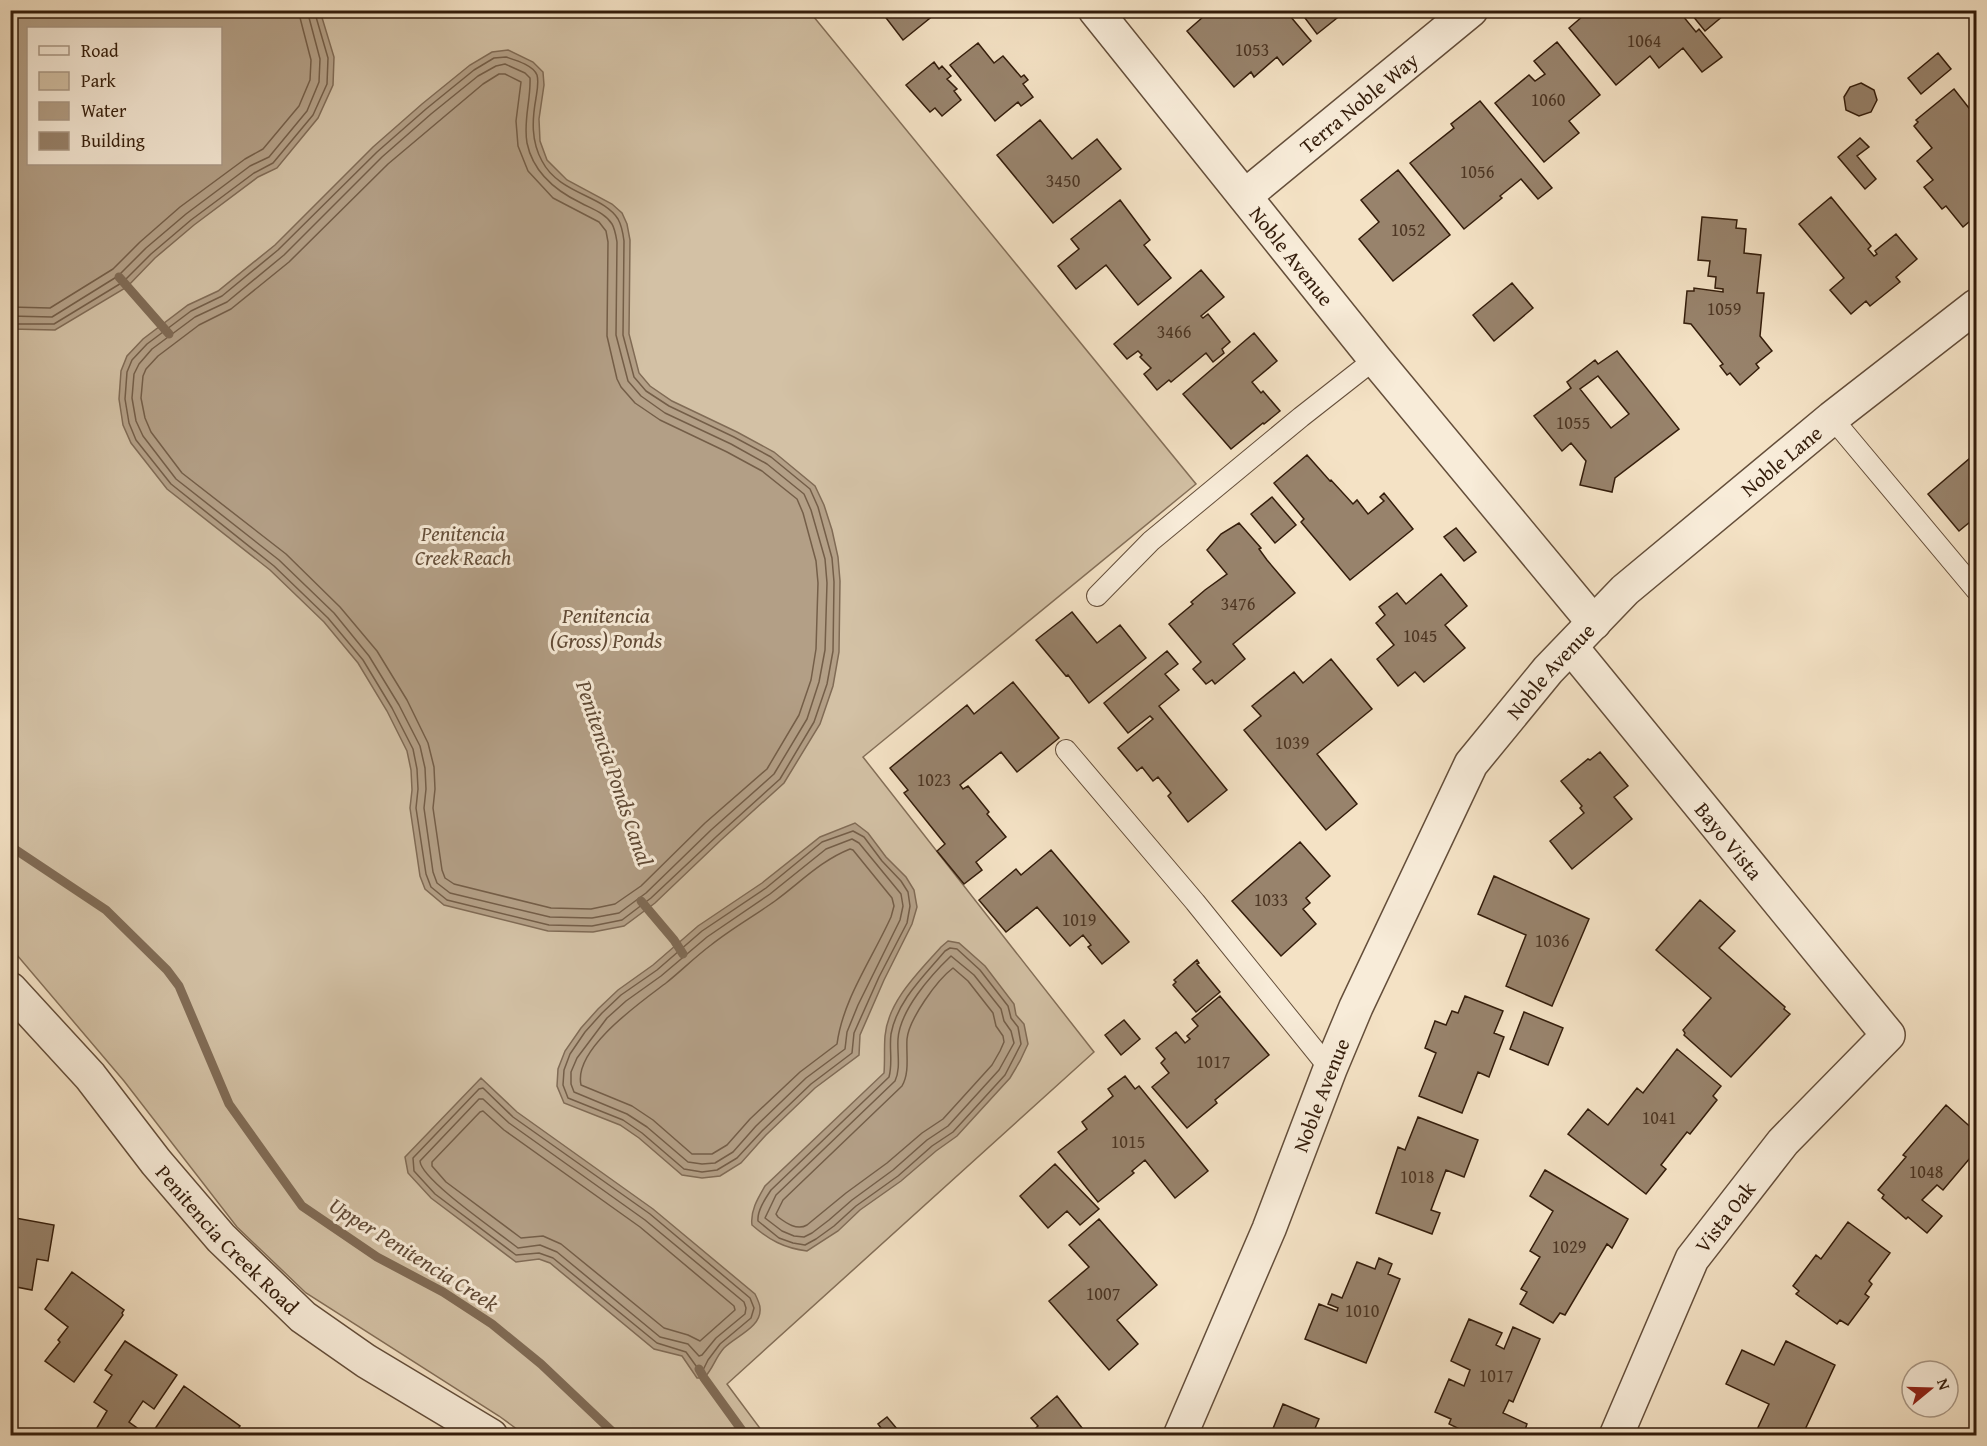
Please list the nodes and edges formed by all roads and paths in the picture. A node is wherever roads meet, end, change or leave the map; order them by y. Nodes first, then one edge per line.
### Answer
1 (1095, 10) edge
2 (1471, 10) edge
3 (1245, 196) junction
4 (1977, 306) edge
5 (1375, 359) junction
6 (1832, 418) junction
7 (1977, 590) edge
8 (1097, 596) dead end
9 (1594, 623) junction
10 (1571, 646) junction
11 (1066, 750) dead end
12 (10, 989) edge
13 (1888, 1035) joint
14 (1330, 1069) junction
15 (491, 1436) edge
16 (1180, 1436) edge
17 (1616, 1436) edge

1 - 3 street, Noble Avenue
2 - 3 street, Terra Noble Way
3 - 5 street, Noble Avenue
4 - 6 street, Noble Lane
5 - 8 lane
5 - 9 street, Noble Avenue
6 - 7 lane
6 - 9 street, Noble Lane
9 - 10 street, Noble Avenue
10 - 13 street, Bayo Vista
10 - 14 street, Noble Avenue
11 - 14 lane
12 - 15 street, Penitencia Creek Road
13 - 17 street, Vista Oak
14 - 16 street, Noble Avenue

